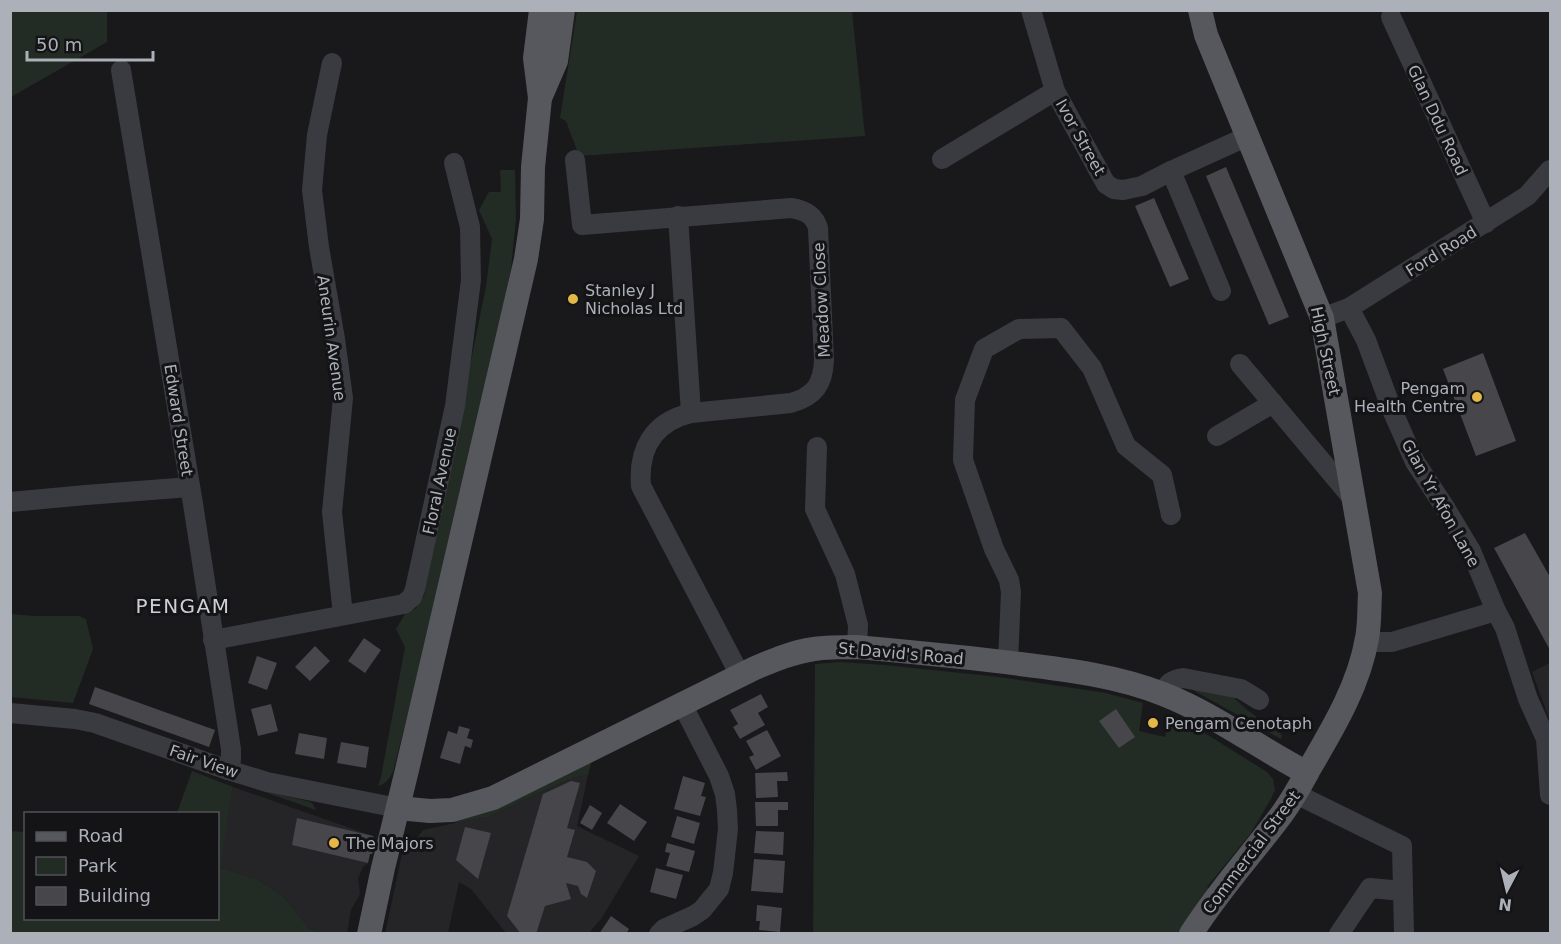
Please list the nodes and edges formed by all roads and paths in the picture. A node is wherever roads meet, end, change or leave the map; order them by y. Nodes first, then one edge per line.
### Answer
1 (1031, 10) edge
2 (1200, 10) edge
3 (545, 14) edge
4 (1391, 17) dead end
5 (332, 63) dead end
6 (121, 70) dead end
7 (1055, 91) junction
8 (1248, 136) junction
9 (942, 159) dead end
10 (575, 160) dead end
11 (454, 163) dead end
12 (1551, 170) edge
13 (1171, 171) junction
14 (678, 216) junction
15 (1486, 223) junction
16 (1221, 291) dead end
17 (1349, 308) junction
18 (1322, 318) junction
19 (1240, 364) dead end
20 (1273, 403) junction
21 (690, 413) junction
22 (1217, 436) dead end
23 (817, 447) dead end
24 (190, 487) junction
25 (1354, 500) junction
26 (10, 502) edge
27 (1171, 515) dead end
28 (1496, 611) junction
29 (343, 615) junction
30 (1367, 639) junction
31 (213, 640) junction
32 (856, 647) junction
33 (1008, 662) junction
34 (740, 675) junction
35 (1162, 693) junction
36 (1259, 700) dead end
37 (682, 705) junction
38 (10, 712) edge
39 (228, 770) junction
40 (1302, 783) junction
41 (1551, 795) edge
42 (398, 808) junction
43 (1403, 891) junction
44 (369, 933) edge
45 (659, 933) edge
46 (1191, 933) edge
47 (1339, 933) edge
48 (1404, 933) edge

1 - 7 street, Ivor Street
2 - 8 main road, High Street
3 - 42 main road
4 - 15 street, Glan Ddu Road
5 - 29 street, Aneurin Avenue
6 - 24 street, Edward Street
7 - 9 street
7 - 13 street, Ivor Street
8 - 13 street, Ivor Street
8 - 18 main road, High Street
10 - 14 street, Meadow Close
11 - 29 street, Floral Avenue
12 - 15 street, Ford Road
13 - 16 street
14 - 21 street
14 - 21 street, Meadow Close
15 - 17 street, Ford Road
17 - 18 street, Ford Road
17 - 28 street, Glan Yr Afon Lane
18 - 25 main road, High Street
19 - 20 street
20 - 22 street
20 - 25 street
21 - 34 street, Meadow Close
23 - 32 street
24 - 26 street
24 - 31 street, Edward Street
25 - 30 main road, High Street
27 - 33 street
28 - 30 street
28 - 41 street, Glan Yr Afon Lane
29 - 31 street, Floral Avenue
30 - 40 main road, Commercial Street
31 - 39 street, Edward Street
32 - 33 main road, St David's Road
32 - 34 main road, St David's Road
33 - 35 main road, St David's Road
34 - 37 main road, St David's Road
35 - 36 street
35 - 40 main road, St David's Road
37 - 42 main road, St David's Road
37 - 45 street
38 - 39 street, Fair View
39 - 42 street, Fair View
40 - 43 street
40 - 46 main road, Commercial Street
42 - 44 main road
43 - 47 street
43 - 48 street

